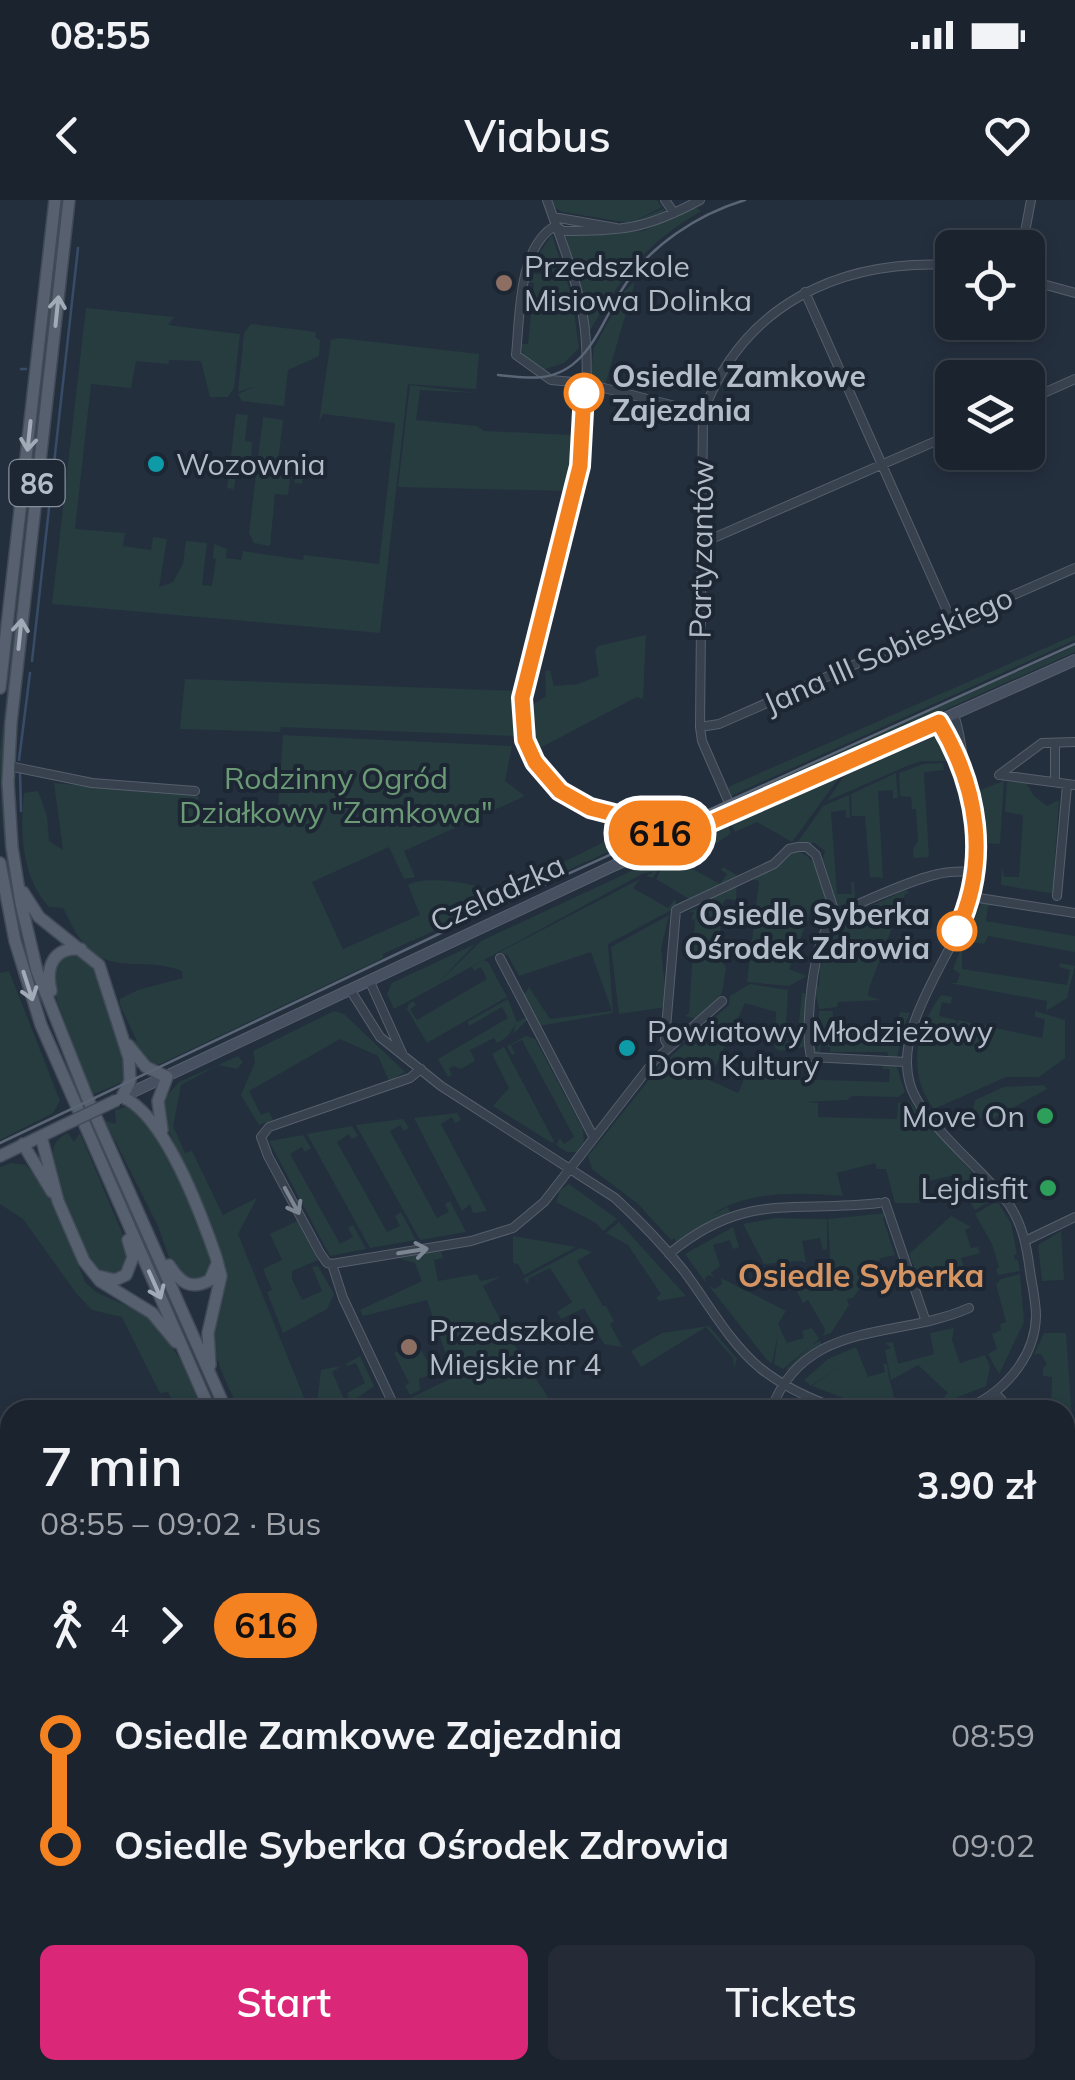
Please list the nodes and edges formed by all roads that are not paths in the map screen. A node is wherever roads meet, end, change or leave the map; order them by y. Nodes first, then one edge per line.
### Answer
1 (55, 200) edge
2 (69, 200) edge
3 (547, 200) edge
4 (665, 200) edge
5 (700, 200) edge
6 (1031, 200) edge
7 (674, 214) junction
8 (554, 222) junction
9 (1025, 230) edge
10 (935, 265) edge
11 (1045, 285) edge
12 (805, 292) junction
13 (1075, 294) edge
14 (1075, 379) edge
15 (584, 383) junction
16 (1045, 392) edge
17 (703, 413) junction
18 (935, 442) edge
19 (882, 466) junction
20 (702, 543) junction
21 (1075, 568) edge
22 (952, 622) junction
23 (1075, 660) edge
24 (0, 688) edge
25 (954, 715) junction
26 (939, 722) junction
27 (700, 728) junction
28 (1075, 742) edge
29 (1055, 743) junction
30 (9, 766) junction
31 (964, 770) junction
32 (1055, 782) junction
33 (1071, 785) edge
34 (195, 791) dead end
35 (733, 812) junction
36 (666, 842) junction
37 (0, 863) edge
38 (976, 872) junction
39 (17, 883) junction
40 (972, 896) junction
41 (1057, 896) dead end
42 (1075, 913) edge
43 (836, 916) junction
44 (81, 948) junction
45 (500, 958) dead end
46 (370, 982) junction
47 (351, 991) junction
48 (722, 1001) dead end
49 (51, 1010) junction
50 (126, 1044) junction
51 (669, 1047) junction
52 (402, 1053) junction
53 (906, 1062) junction
54 (421, 1070) junction
55 (167, 1077) junction
56 (120, 1098) junction
57 (163, 1134) junction
58 (41, 1136) junction
59 (594, 1138) junction
60 (23, 1144) junction
61 (0, 1156) edge
62 (571, 1169) junction
63 (58, 1201) junction
64 (1075, 1217) edge
65 (125, 1218) junction
66 (1025, 1241) junction
67 (670, 1254) junction
68 (159, 1256) junction
69 (218, 1262) junction
70 (332, 1264) junction
71 (94, 1274) junction
72 (969, 1308) dead end
73 (926, 1319) junction
74 (185, 1352) junction
75 (208, 1370) junction
76 (782, 1384) junction
77 (995, 1393) junction
78 (206, 1400) edge
79 (222, 1400) edge
80 (391, 1400) edge
81 (775, 1400) edge
82 (816, 1400) edge
83 (985, 1400) edge
84 (1001, 1400) edge

1 -> 24 main road, 86
30 -> 2 main road, 86
3 - 8 street
4 - 7 street
5 - 7 street
6 - 9 street
7 - 8 street
8 - 15 street
8 - 15 street
10 - 12 street, Partyzantów
11 - 13 street
12 - 17 street, Partyzantów
12 - 19 street
14 - 16 street
15 - 17 street
15 - 36 street
17 - 20 street, Partyzantów
18 - 19 street
19 - 20 street
19 - 22 street
20 - 27 street, Partyzantów
21 - 22 street, Jana III Sobieskiego
22 - 27 street, Jana III Sobieskiego
23 - 25 main road, Czeladzka
25 - 26 main road, Czeladzka
25 - 31 street
26 - 31 street
26 - 35 main road, Czeladzka
27 - 35 street, Partyzantów
28 - 29 street
29 - 32 street
29 - 32 street
30 - 34 street
30 - 39 main road, 86
31 - 38 street
32 - 33 street
33 - 41 street
35 - 36 main road, Czeladzka
36 - 46 main road, Czeladzka
37 -> 65 main road
38 - 40 street
38 - 43 street
39 - 44 main road
39 - 49 main road, 86
40 - 42 street
40 - 53 street
43 - 51 street
43 - 53 street
44 - 49 main road
44 - 50 main road
45 - 59 street
46 - 47 main road, Czeladzka
46 - 52 street
47 - 52 street
47 - 55 main road, Czeladzka
48 - 51 street
49 - 68 main road, 86
50 - 55 main road
50 - 56 main road
51 - 59 street
52 - 54 street
53 - 66 street
54 - 62 street
54 -> 70 street
55 - 56 main road, Czeladzka
55 - 57 main road
56 - 57 main road
56 - 58 main road, Czeladzka, bridge
57 - 69 main road
58 - 60 main road, Czeladzka
58 - 63 main road
59 - 62 street
60 - 61 main road, Czeladzka
60 - 63 main road
62 - 67 street
70 -> 62 street
63 - 71 main road
64 - 66 street
65 - 71 main road
65 -> 74 main road
66 - 77 street
67 - 73 street
67 - 76 street
68 - 69 main road
68 - 75 main road, 86
69 - 75 main road
70 - 80 street
71 - 74 main road
72 - 73 street
73 - 76 street
74 - 78 main road
75 - 79 main road, 86
76 - 81 street
76 - 82 street
77 - 83 street
77 - 84 street

